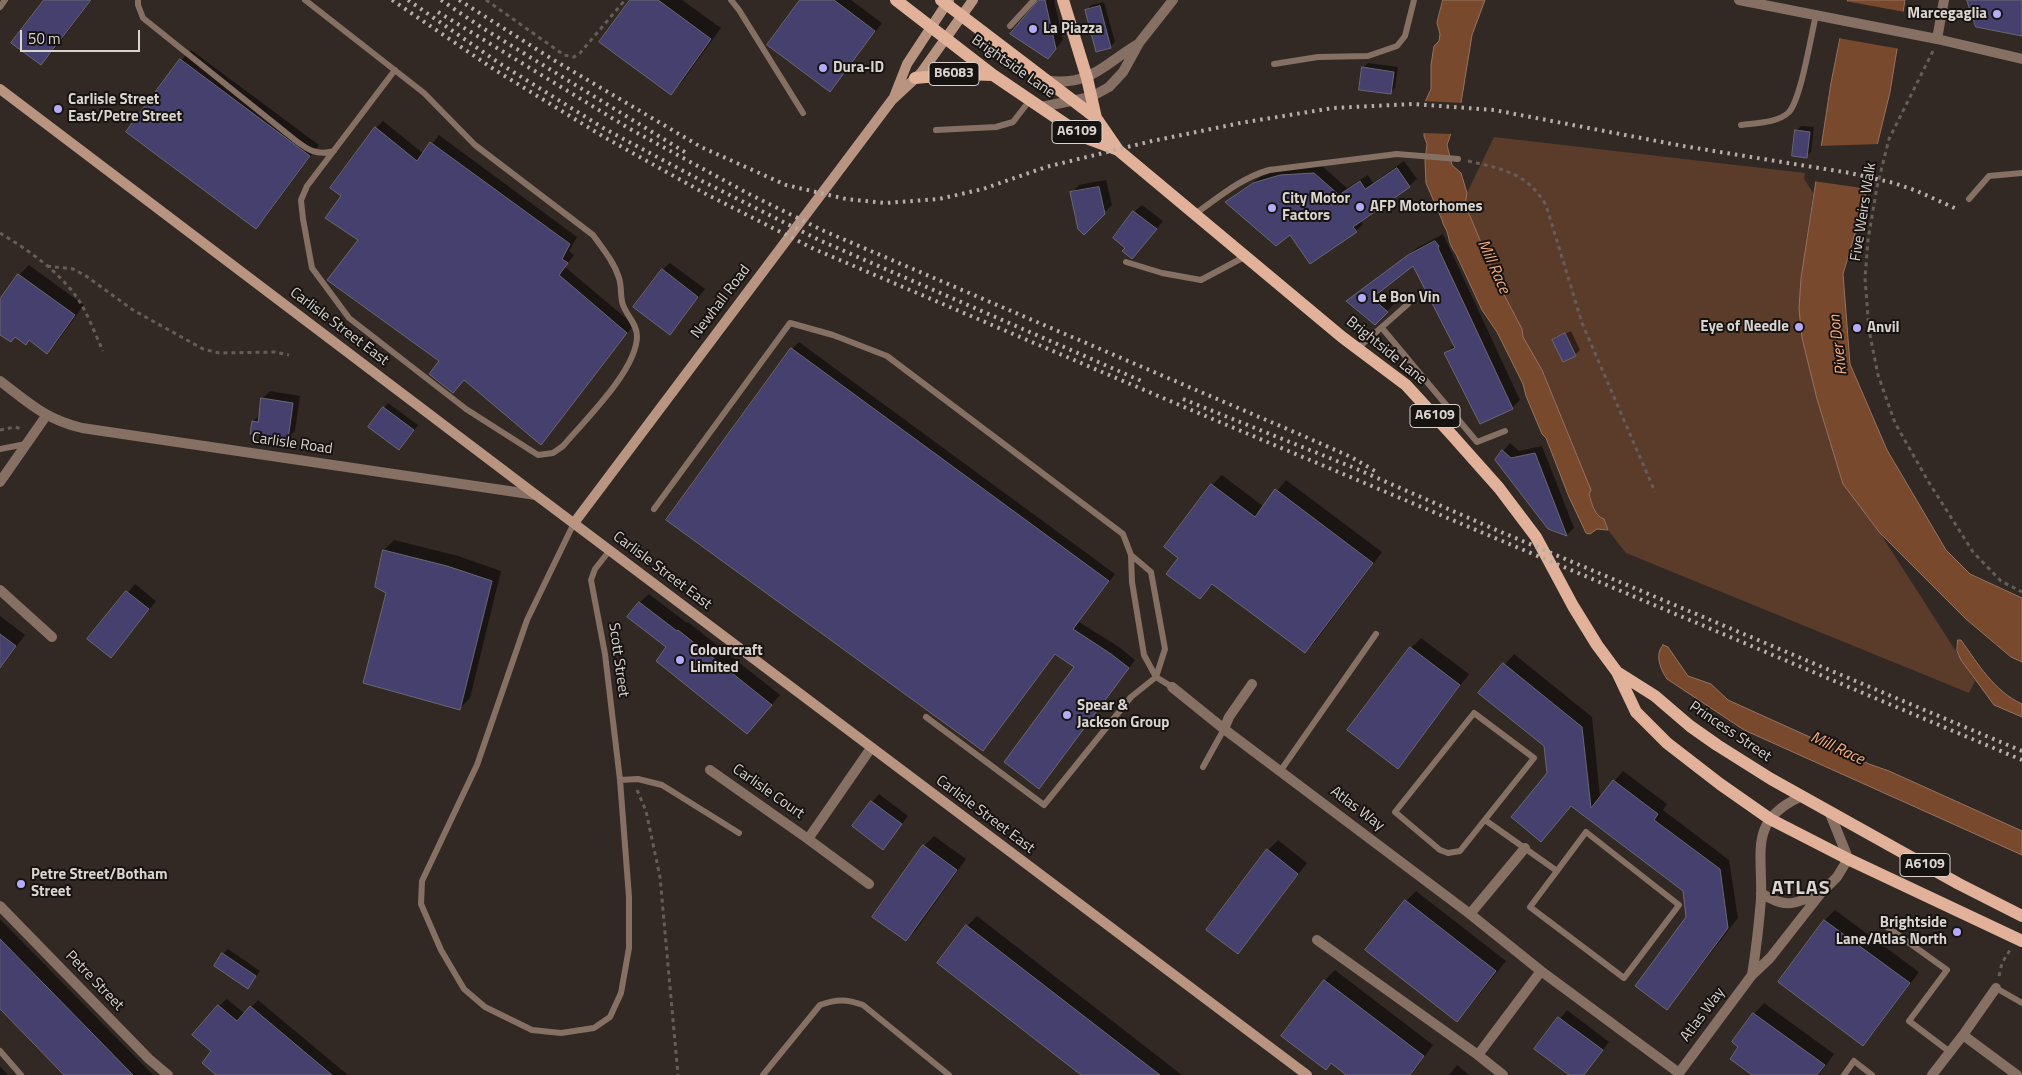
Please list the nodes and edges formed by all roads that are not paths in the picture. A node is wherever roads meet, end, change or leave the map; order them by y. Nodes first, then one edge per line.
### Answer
1 (5, 0) edge
2 (138, 0) edge
3 (305, 0) edge
4 (731, 0) edge
5 (896, 0) edge
6 (973, 0) edge
7 (1034, 0) edge
8 (1063, 0) edge
9 (1173, 0) edge
10 (1414, 0) edge
11 (1739, 0) edge
12 (1944, 0) edge
13 (945, 1) edge
14 (0, 7) edge
15 (960, 15) junction
16 (1816, 15) junction
17 (1010, 26) dead end
18 (932, 27) junction
19 (946, 39) junction
20 (1937, 39) junction
21 (1138, 43) junction
22 (2022, 59) edge
23 (1274, 64) dead end
24 (395, 70) junction
25 (993, 75) junction
26 (916, 78) junction
27 (1087, 78) junction
28 (1049, 81) junction
29 (0, 89) edge
30 (1091, 97) junction
31 (892, 100) junction
32 (1030, 100) junction
33 (1073, 101) junction
34 (1041, 106) junction
35 (803, 113) dead end
36 (1096, 118) junction
37 (1741, 125) dead end
38 (936, 130) dead end
39 (1118, 150) junction
40 (334, 151) junction
41 (1458, 159) road end
42 (2022, 173) edge
43 (1969, 199) dead end
44 (1195, 214) junction
45 (1246, 256) junction
46 (1126, 262) dead end
47 (1408, 304) dead end
48 (1382, 328) junction
49 (1358, 348) junction
50 (0, 381) edge
51 (46, 416) junction
52 (1505, 431) dead end
53 (27, 444) junction
54 (0, 449) edge
55 (0, 482) edge
56 (536, 495) junction
57 (654, 509) dead end
58 (574, 523) junction
59 (610, 550) junction
60 (1131, 556) junction
61 (0, 590) edge
62 (1376, 634) dead end
63 (52, 637) dead end
64 (1616, 672) junction
65 (1156, 677) junction
66 (1252, 684) dead end
67 (1172, 687) joint
68 (926, 717) dead end
69 (1224, 729) junction
70 (871, 748) junction
71 (1203, 767) dead end
72 (710, 770) dead end
73 (1281, 770) junction
74 (620, 780) junction
75 (1800, 797) junction
76 (1829, 811) junction
77 (1770, 819) junction
78 (1485, 820) junction
79 (739, 833) dead end
80 (808, 839) junction
81 (1525, 848) junction
82 (1848, 859) junction
83 (1557, 871) junction
84 (869, 884) dead end
85 (1761, 893) junction
86 (1821, 893) junction
87 (0, 906) edge
88 (1470, 914) junction
89 (2022, 916) edge
90 (1883, 924) dead end
91 (1317, 940) dead end
92 (2019, 940) edge
93 (1542, 971) junction
94 (1752, 975) junction
95 (1996, 988) joint
96 (2022, 1003) edge
97 (1963, 1035) junction
98 (0, 1051) edge
99 (1950, 1052) junction
100 (1478, 1055) junction
101 (1681, 1074) edge
102 (21, 1075) edge
103 (168, 1075) edge
104 (763, 1075) edge
105 (949, 1075) edge
106 (1307, 1075) edge
107 (1503, 1075) edge
108 (1844, 1075) edge
109 (1872, 1075) edge
110 (1932, 1075) edge
111 (2017, 1075) edge

1 - 14 lane
2 - 40 lane
3 - 24 lane
4 - 35 lane
5 - 18 main road, Brightside Lane / A6109
6 - 15 main road, Newhall Road / B6083
7 - 17 lane
8 - 27 main road
9 - 21 street
10 - 23 lane
11 - 16 street
12 - 20 street
13 - 15 main road, Brightside Lane / A6109
13 - 18 main road, Newhall Road / B6083
15 - 19 main road, Newhall Road / B6083
15 - 28 main road, Brightside Lane / A6109
16 - 20 street
16 - 37 lane
18 - 19 main road, Brightside Lane / A6109
18 - 31 main road, Newhall Road / B6083
19 - 25 main road, Brightside Lane / A6109
19 - 26 main road, Newhall Road / B6083
20 - 22 street
21 - 27 street
21 - 30 street
24 - 40 lane
24 - 40 lane
25 - 26 main road, B6083
25 - 32 main road, Brightside Lane / A6109
26 - 31 main road, Newhall Road / B6083
27 - 28 street
27 - 30 main road
28 - 33 main road, Brightside Lane / A6109
29 - 56 main road, Carlisle Street East
30 - 33 street
30 - 36 main road
31 - 58 main road, Newhall Road / B6083
32 - 34 main road, Brightside Lane / A6109
32 - 38 lane
33 - 34 street
33 - 36 main road, Brightside Lane / A6109
34 - 39 main road, Brightside Lane / A6109
36 - 39 main road, Brightside Lane / A6109
39 - 44 main road, Brightside Lane / A6109
41 - 44 lane
42 - 43 lane
44 - 45 main road, Brightside Lane / A6109
45 - 46 lane
45 - 49 main road, Brightside Lane / A6109
47 - 48 lane
48 - 49 lane
48 - 52 lane
49 - 64 main road, Brightside Lane / A6109
50 - 51 street, Carlisle Road
51 - 53 street
51 - 56 street, Carlisle Road
53 - 54 lane
53 - 55 street
56 - 58 main road, Carlisle Street East
57 - 60 lane
58 - 59 main road, Carlisle Street East
58 - 74 lane, Scott Street
59 - 70 main road, Carlisle Street East
59 - 74 lane, Scott Street
60 - 65 lane
60 - 65 lane
61 - 63 street
62 - 73 lane
64 - 75 main road, Princess Street / A6109
64 - 77 main road, A6109
65 - 67 lane
65 - 68 lane
66 - 69 street
67 - 69 street, Atlas Way
69 - 71 lane
69 - 73 street, Atlas Way
70 - 80 street, Carlisle Court
70 - 106 main road, Carlisle Street East
72 - 80 street, Carlisle Court
73 - 88 street, Atlas Way
74 - 79 lane
75 - 76 main road, Princess Street / A6109
75 - 77 street, Atlas Way
76 - 82 street
76 - 89 main road, Princess Street / A6109
77 - 82 main road, A6109
77 - 85 street, Atlas Way
78 - 78 lane
78 - 81 lane
80 - 84 street, Carlisle Court
81 - 83 lane
81 - 88 street
82 - 86 street, Atlas Way
82 - 92 main road, A6109
83 - 83 lane
85 - 86 street, Atlas Way
85 - 94 street, Atlas Way
86 - 94 street, Atlas Way
87 - 103 street, Petre Street
88 - 93 street, Atlas Way
90 - 99 lane
91 - 100 street
93 - 100 street
93 - 101 street, Atlas Way
94 - 101 street, Atlas Way
95 - 96 lane
95 - 97 street
97 - 99 street
97 - 111 street
98 - 102 lane
99 - 110 street
100 - 107 street
104 - 105 lane
108 - 109 lane

